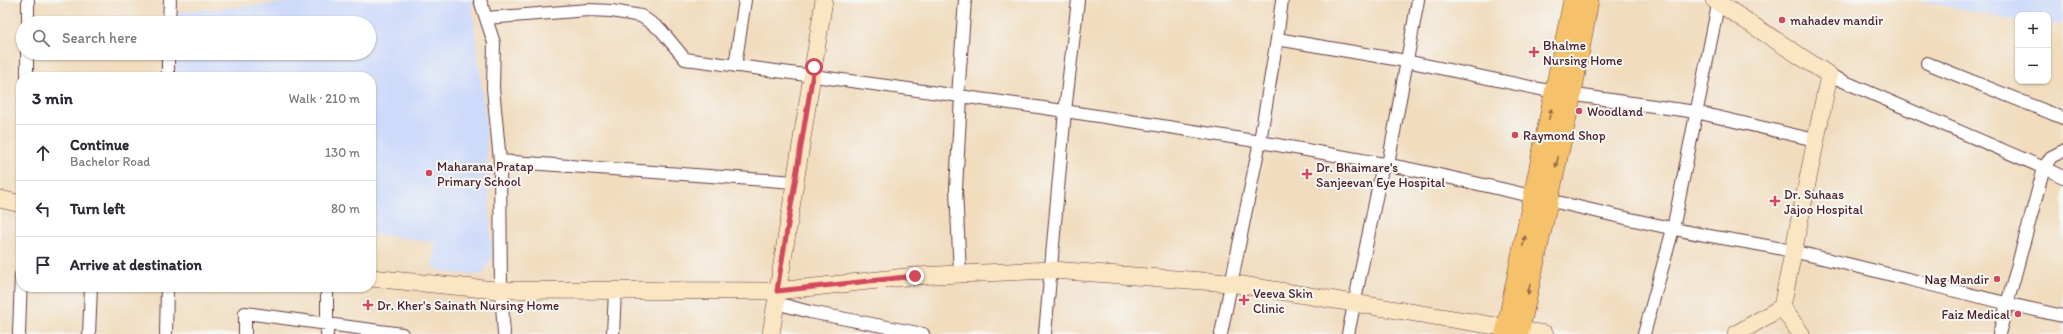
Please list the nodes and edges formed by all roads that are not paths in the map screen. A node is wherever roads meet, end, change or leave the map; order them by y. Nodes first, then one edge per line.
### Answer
1 (28, 0) edge
2 (170, 0) edge
3 (480, 0) edge
4 (745, 0) edge
5 (824, 0) edge
6 (965, 0) edge
7 (1078, 0) edge
8 (1282, 0) edge
9 (1418, 0) edge
10 (1573, 0) edge
11 (1589, 0) edge
12 (1717, 1) edge
13 (28, 16) edge
14 (169, 16) edge
15 (486, 18) junction
16 (1277, 38) junction
17 (27, 60) edge
18 (168, 60) edge
19 (1406, 61) junction
20 (1927, 63) dead end
21 (735, 66) junction
22 (27, 72) edge
23 (168, 72) edge
24 (1829, 75) junction
25 (813, 76) junction
26 (1563, 93) junction
27 (960, 97) junction
28 (1065, 111) junction
29 (1696, 112) junction
30 (2063, 118) edge
31 (1815, 140) junction
32 (1260, 141) junction
33 (2063, 151) edge
34 (500, 161) junction
35 (1386, 164) junction
36 (2044, 168) junction
37 (2063, 177) edge
38 (795, 182) junction
39 (1541, 197) junction
40 (0, 199) edge
41 (16, 203) edge
42 (1673, 229) junction
43 (1792, 251) junction
44 (1052, 270) junction
45 (960, 274) junction
46 (376, 278) edge
47 (1230, 283) junction
48 (501, 290) junction
49 (615, 291) junction
50 (20, 292) edge
51 (91, 292) edge
52 (167, 292) edge
53 (326, 292) edge
54 (776, 297) junction
55 (1353, 302) junction
56 (2006, 304) junction
57 (1782, 307) junction
58 (2063, 316) edge
59 (327, 330) edge
60 (1512, 331) edge
61 (19, 334) edge
62 (89, 334) edge
63 (166, 334) edge
64 (245, 334) edge
65 (402, 334) edge
66 (504, 334) edge
67 (613, 334) edge
68 (771, 334) edge
69 (923, 334) edge
70 (1045, 334) edge
71 (1221, 334) edge
72 (1348, 334) edge
73 (1545, 334) edge
74 (1644, 334) edge
75 (1736, 334) edge
76 (1801, 334) edge
77 (1999, 334) edge

1 - 13 street
2 - 14 street
3 - 15 street
4 - 21 street
5 - 25 street
6 - 27 street
7 - 28 street
8 - 16 street
9 - 19 street
10 - 26 main road
11 - 26 main road
12 - 24 street
12 - 29 street
15 - 21 street
15 - 34 street
16 - 19 street
16 - 32 street
17 - 22 street
18 - 23 street
19 - 26 street
19 - 35 street
20 - 30 street
21 - 25 street
24 - 31 street
24 - 36 street
25 - 27 street
25 - 38 street
26 - 29 street
26 - 39 main road
27 - 28 street
27 - 45 street
28 - 32 street
28 - 44 street
29 - 31 street
29 - 42 street
31 - 43 street
32 - 35 street
32 - 47 street
33 - 36 street
34 - 38 street
34 - 48 street
35 - 39 street
35 - 55 street
36 - 37 street
36 - 56 street
38 - 54 street
39 - 42 street
39 - 60 main road
40 - 41 street
42 - 43 street
42 - 74 street
43 - 56 street
43 - 57 street
44 - 45 street
44 - 47 street
44 - 70 street
45 - 54 street
46 - 48 street
47 - 55 street
47 - 71 street
48 - 49 street
48 - 66 street
49 - 54 street
49 - 67 street
50 - 61 street
51 - 62 street
52 - 63 street
53 - 59 street
54 - 68 street
54 - 69 street
55 - 60 street
55 - 72 street
56 - 58 street
56 - 77 street
57 - 75 street
57 - 76 street
59 - 64 street
59 - 65 street
60 - 73 street

